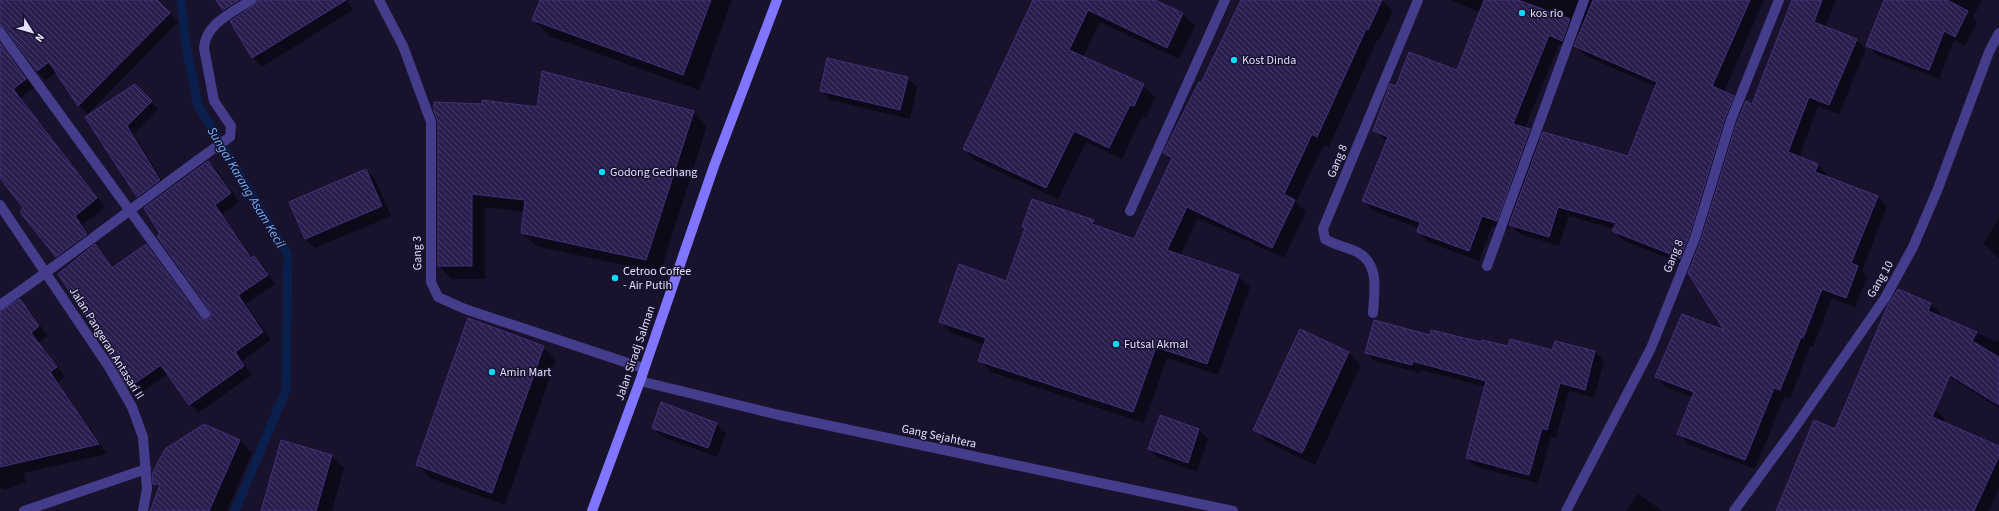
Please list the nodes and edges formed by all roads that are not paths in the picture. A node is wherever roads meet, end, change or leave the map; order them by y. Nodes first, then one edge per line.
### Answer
1 (251, 0) edge
2 (379, 0) edge
3 (777, 0) edge
4 (1225, 0) edge
5 (1584, 0) edge
6 (1779, 0) edge
7 (1415, 1) edge
8 (0, 32) edge
9 (1999, 33) edge
10 (0, 204) edge
11 (131, 209) junction
12 (1130, 211) dead end
13 (1487, 266) dead end
14 (47, 273) junction
15 (0, 305) edge
16 (1373, 313) dead end
17 (205, 314) dead end
18 (643, 368) junction
19 (640, 381) junction
20 (146, 469) junction
21 (24, 511) edge
22 (143, 511) edge
23 (592, 511) edge
24 (1233, 511) edge
25 (1566, 511) edge
26 (1734, 511) edge

1 - 11 street
2 - 18 street, Gang 3
3 - 18 street, Jalan Siradj Salman
4 - 12 street
5 - 13 street
6 - 25 street, Gang 8
7 - 16 street, Gang 8
8 - 11 street
9 - 26 street, Gang 10
10 - 14 street, Jalan Pangeran Antasari II
11 - 14 street
11 - 17 street
14 - 15 street
14 - 20 street, Jalan Pangeran Antasari II
18 - 19 street, Jalan Siradj Salman
19 - 23 street, Jalan Siradj Salman
19 - 24 street, Gang Sejahtera
20 - 21 street
20 - 22 street, Jalan Pangeran Antasari II

